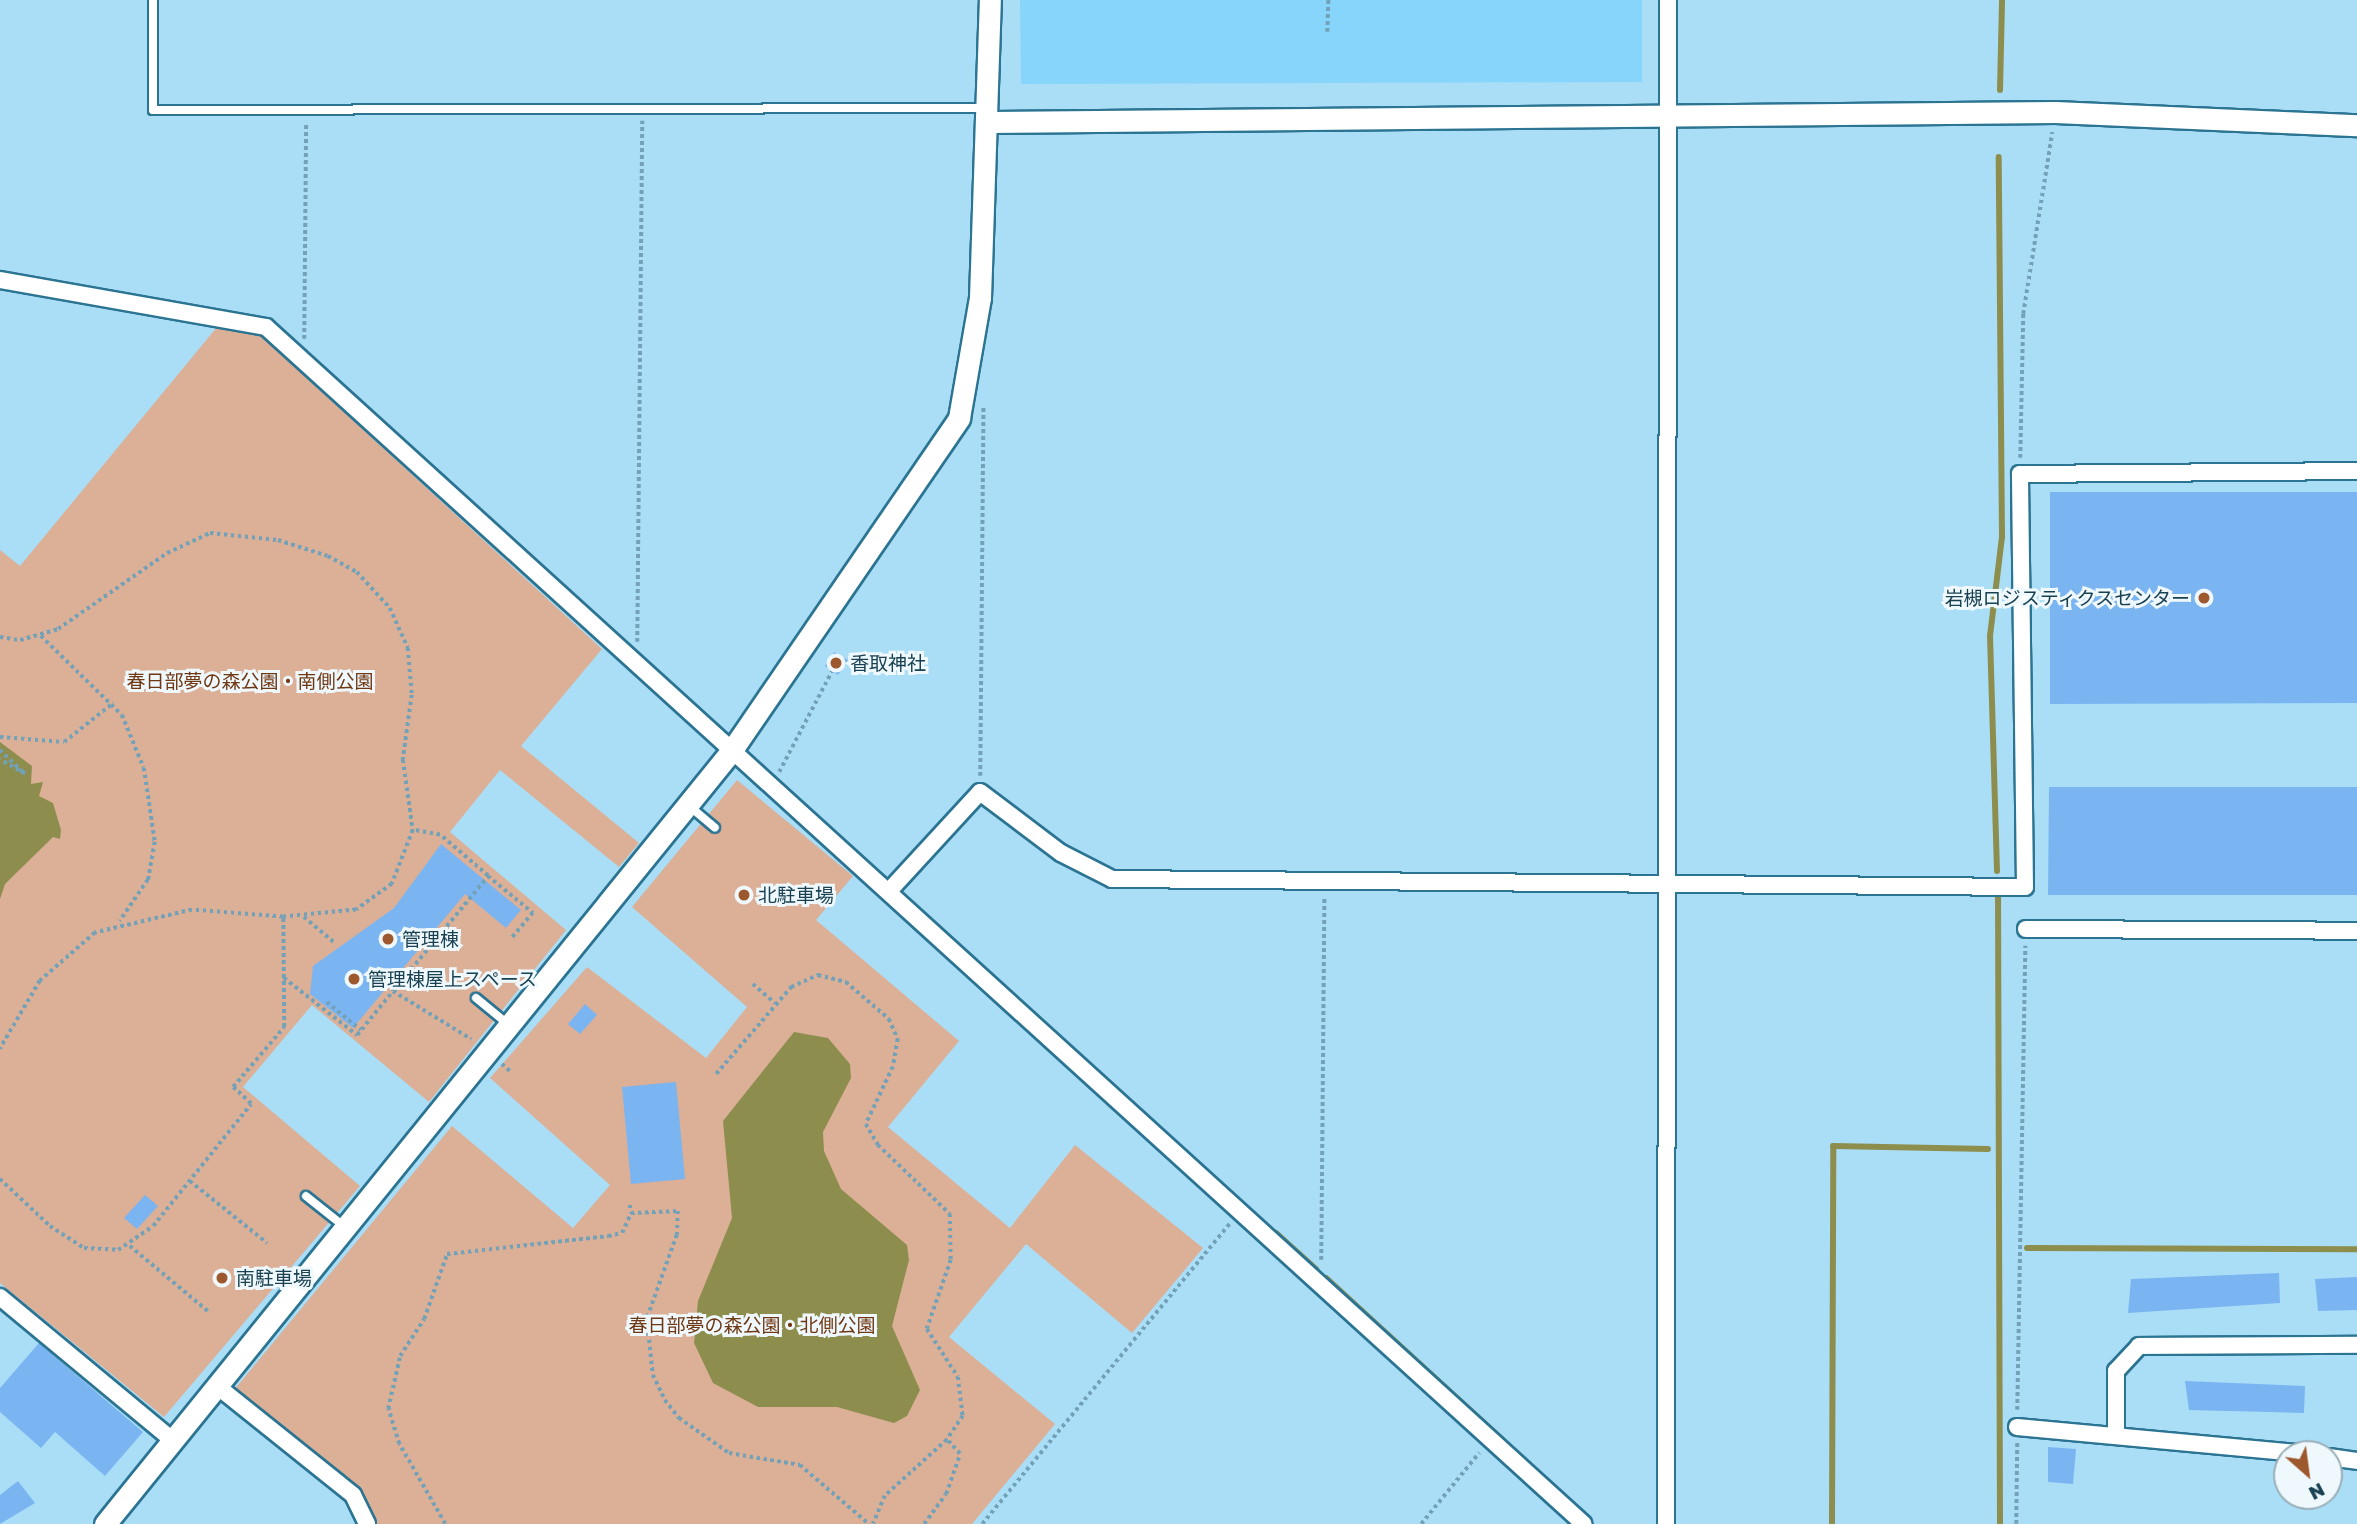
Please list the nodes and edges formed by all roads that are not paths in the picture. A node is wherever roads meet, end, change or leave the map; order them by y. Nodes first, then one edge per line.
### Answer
1 (153, 0) edge
2 (990, 0) edge
3 (1668, 0) edge
4 (1669, 113) junction
5 (991, 115) junction
6 (2357, 125) edge
7 (0, 280) edge
8 (2357, 471) edge
9 (732, 750) junction
10 (687, 805) junction
11 (715, 828) dead end
12 (1667, 881) junction
13 (888, 891) junction
14 (2026, 929) road end
15 (2357, 930) edge
16 (476, 998) dead end
17 (509, 1025) junction
18 (306, 1196) dead end
19 (345, 1227) junction
20 (0, 1297) edge
21 (2357, 1345) edge
22 (217, 1386) junction
23 (2017, 1427) road end
24 (2116, 1436) junction
25 (172, 1440) junction
26 (2273, 1451) edge
27 (105, 1524) edge
28 (367, 1524) edge
29 (1584, 1524) edge
30 (1666, 1524) edge

1 - 5 lane
2 - 5 street
3 - 4 street
4 - 5 street
4 - 6 street
4 - 12 street
5 - 9 street
7 - 9 street
8 - 12 street
9 - 10 street
9 - 13 street
10 - 11 lane
10 - 17 street
12 - 13 street
12 - 30 street
13 - 29 street
14 - 15 street
16 - 17 lane
17 - 19 street
18 - 19 lane
19 - 22 street
20 - 25 street
21 - 24 street
22 - 25 street
22 - 28 street
23 - 24 street
24 - 26 street
25 - 27 street

